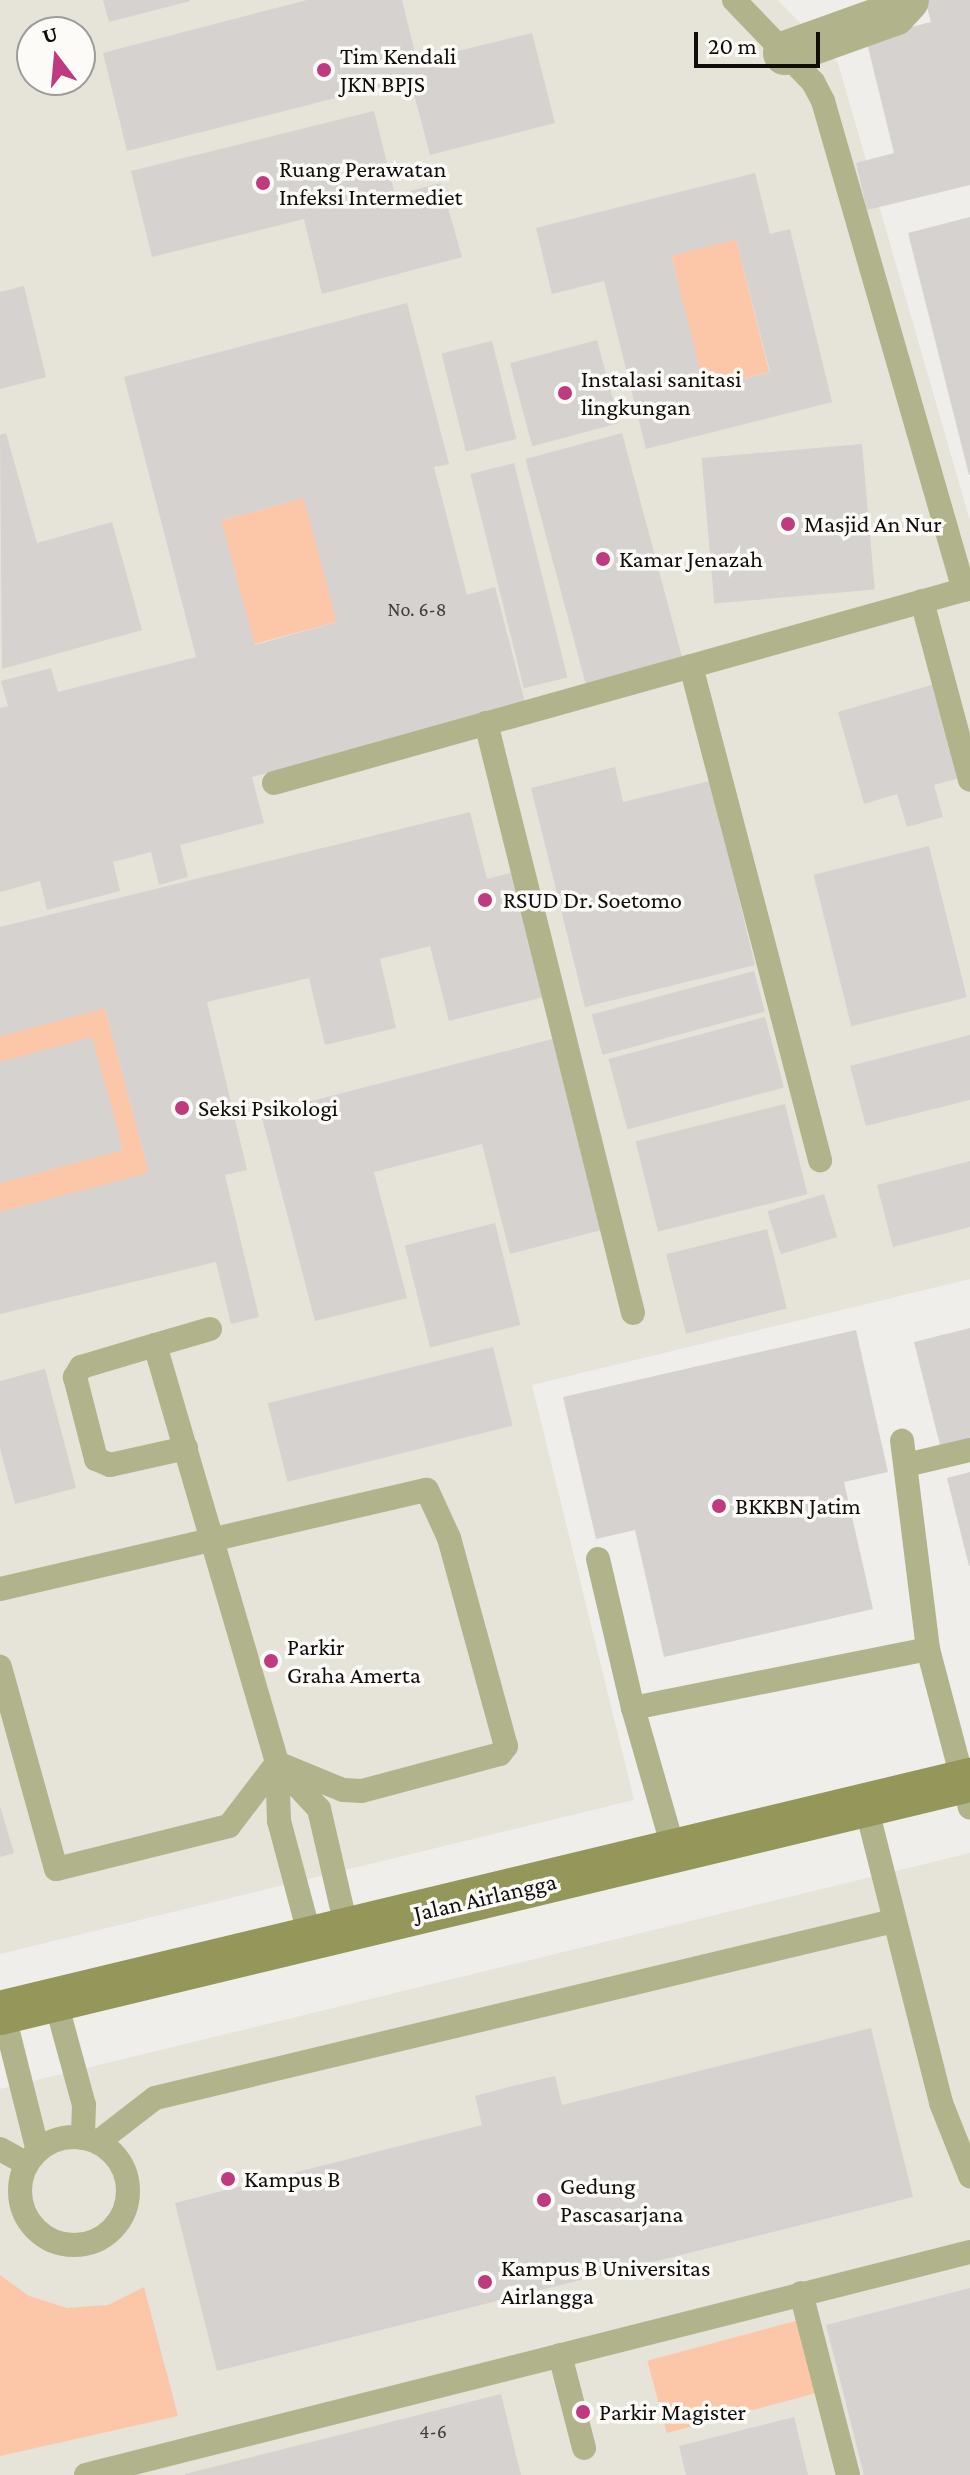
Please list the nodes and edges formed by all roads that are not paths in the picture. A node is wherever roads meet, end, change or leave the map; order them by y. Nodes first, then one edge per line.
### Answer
1 (734, 0) edge
2 (907, 0) edge
3 (785, 53) junction
4 (967, 589) edge
5 (922, 601) junction
6 (691, 666) junction
7 (486, 723) junction
8 (970, 780) edge
9 (274, 783) dead end
10 (820, 1160) dead end
11 (633, 1313) dead end
12 (210, 1329) dead end
13 (155, 1345) junction
14 (902, 1441) dead end
15 (186, 1448) junction
16 (970, 1450) edge
17 (906, 1465) junction
18 (212, 1537) junction
19 (598, 1559) dead end
20 (0, 1589) edge
21 (928, 1649) junction
22 (0, 1667) edge
23 (633, 1708) junction
24 (9, 1732) edge
25 (277, 1763) junction
26 (967, 1790) edge
27 (862, 1806) junction
28 (674, 1851) junction
29 (889, 1922) junction
30 (329, 1933) junction
31 (55, 1999) junction
32 (2, 2012) edge
33 (91, 2140) junction
34 (0, 2149) edge
35 (32, 2158) junction
36 (968, 2164) edge
37 (970, 2252) edge
38 (801, 2293) junction
39 (560, 2355) junction
40 (584, 2448) dead end
41 (86, 2475) edge
42 (848, 2475) edge

1 - 3 lane
2 - 3 street
3 - 4 lane
4 - 5 lane
5 - 6 lane
5 - 8 lane
6 - 7 lane
6 - 10 lane
7 - 9 lane
7 - 11 lane
12 - 13 lane
13 - 15 lane
13 - 15 lane
14 - 17 lane
15 - 18 lane
16 - 17 lane
17 - 21 lane
18 - 20 lane
18 - 25 lane
18 - 25 lane
19 - 23 lane
21 - 23 lane
21 - 26 lane
22 - 24 lane
23 - 28 lane
24 - 25 lane
25 - 30 lane
25 - 30 lane
26 - 27 main road, Jalan Airlangga
27 - 28 main road, Jalan Airlangga
27 - 29 lane
27 - 36 lane
28 - 30 main road, Jalan Airlangga
29 - 33 lane
29 - 36 lane
30 - 31 main road, Jalan Airlangga
31 - 32 main road, Jalan Airlangga
31 - 33 lane
32 - 35 lane
33 - 35 lane
33 - 35 lane
34 - 35 lane
37 - 38 lane
38 - 39 lane
38 - 42 lane
39 - 40 lane
39 - 41 lane

